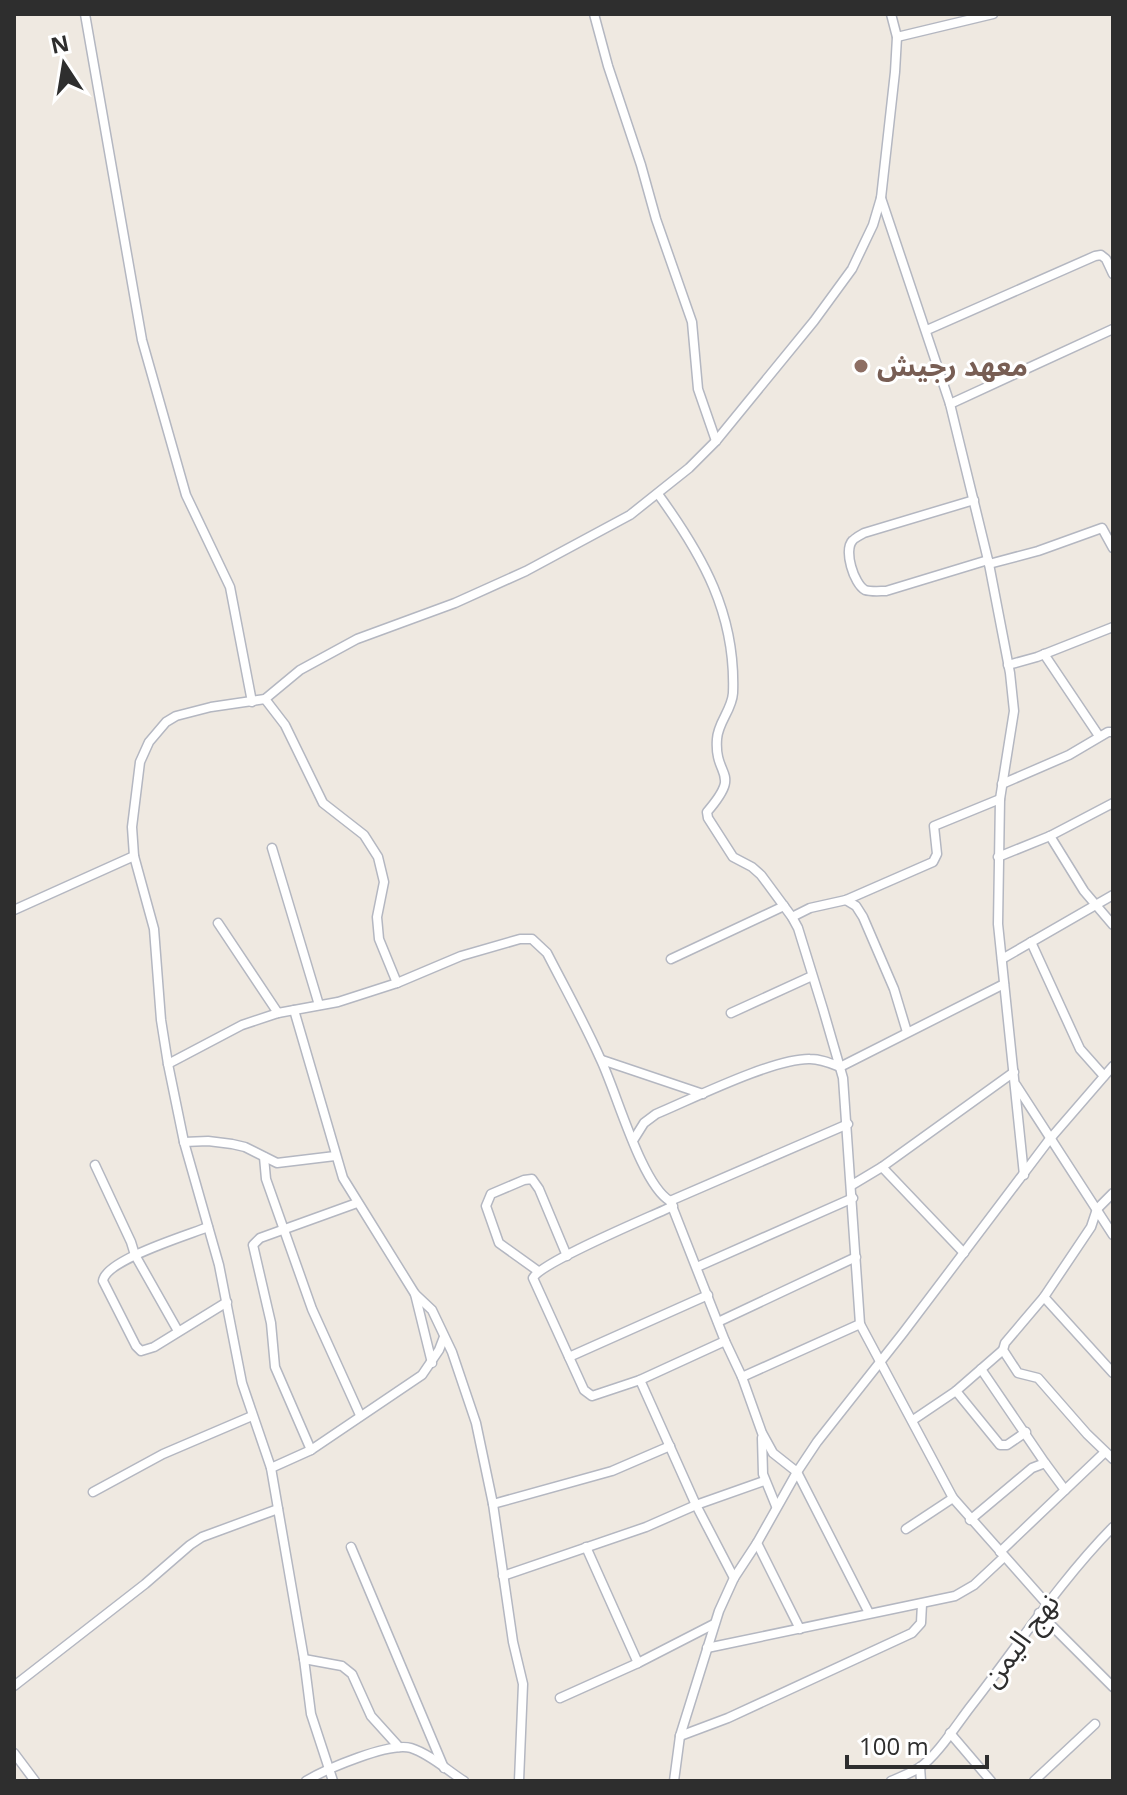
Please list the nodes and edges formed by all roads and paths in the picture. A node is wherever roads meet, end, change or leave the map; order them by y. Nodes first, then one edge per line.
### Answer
1 (85, 14) edge
2 (594, 14) edge
3 (891, 14) edge
4 (993, 14) edge
5 (897, 37) junction
6 (881, 198) junction
7 (1113, 274) edge
8 (1113, 329) edge
9 (927, 330) junction
10 (950, 404) junction
11 (716, 441) junction
12 (658, 494) junction
13 (974, 500) junction
14 (1113, 523) edge
15 (1102, 528) junction
16 (1113, 548) edge
17 (989, 562) junction
18 (1113, 627) edge
19 (1044, 654) junction
20 (1008, 665) junction
21 (265, 699) junction
22 (252, 702) junction
23 (1111, 730) edge
24 (1099, 736) junction
25 (1002, 784) junction
26 (1000, 799) junction
27 (1113, 803) edge
28 (1050, 836) junction
29 (272, 848) dead end
30 (134, 856) junction
31 (998, 857) junction
32 (1113, 895) edge
33 (846, 900) junction
34 (1097, 905) junction
35 (784, 906) junction
36 (14, 910) edge
37 (792, 917) junction
38 (218, 923) dead end
39 (1113, 925) edge
40 (1031, 942) junction
41 (671, 959) dead end
42 (1002, 959) junction
43 (812, 976) junction
44 (397, 983) junction
45 (1004, 984) junction
46 (319, 1005) junction
47 (294, 1010) junction
48 (278, 1013) junction
49 (731, 1013) dead end
50 (907, 1032) junction
51 (602, 1060) junction
52 (168, 1064) junction
53 (1113, 1066) edge
54 (840, 1067) junction
55 (1014, 1072) junction
56 (1104, 1076) junction
57 (1015, 1083) junction
58 (704, 1094) junction
59 (848, 1124) junction
60 (634, 1139) junction
61 (1049, 1140) junction
62 (184, 1142) junction
63 (335, 1156) junction
64 (264, 1157) junction
65 (95, 1165) dead end
66 (882, 1167) junction
67 (1024, 1175) junction
68 (852, 1185) junction
69 (1113, 1193) edge
70 (853, 1198) junction
71 (357, 1203) junction
72 (672, 1203) junction
73 (1097, 1209) junction
74 (208, 1227) junction
75 (284, 1230) junction
76 (1113, 1235) edge
77 (964, 1253) junction
78 (135, 1255) junction
79 (567, 1256) junction
80 (856, 1257) junction
81 (697, 1267) junction
82 (538, 1271) junction
83 (415, 1294) junction
84 (708, 1295) junction
85 (1044, 1297) junction
86 (227, 1302) junction
87 (718, 1322) junction
88 (860, 1324) junction
89 (178, 1331) junction
90 (444, 1337) junction
91 (725, 1341) junction
92 (1003, 1350) junction
93 (569, 1357) junction
94 (879, 1362) junction
95 (432, 1363) junction
96 (981, 1369) junction
97 (1113, 1373) edge
98 (742, 1377) junction
99 (640, 1380) junction
100 (956, 1391) junction
101 (360, 1415) junction
102 (252, 1416) junction
103 (913, 1420) junction
104 (1026, 1432) junction
105 (762, 1433) junction
106 (670, 1446) junction
107 (311, 1450) junction
108 (1105, 1452) junction
109 (1113, 1459) edge
110 (1045, 1463) junction
111 (271, 1468) junction
112 (797, 1472) junction
113 (764, 1481) junction
114 (1065, 1490) junction
115 (93, 1492) dead end
116 (953, 1498) junction
117 (493, 1504) junction
118 (696, 1505) junction
119 (776, 1506) junction
120 (278, 1509) junction
121 (970, 1520) junction
122 (1113, 1527) edge
123 (906, 1529) dead end
124 (757, 1543) junction
125 (351, 1547) dead end
126 (586, 1547) junction
127 (1002, 1555) junction
128 (503, 1576) junction
129 (734, 1578) junction
130 (1046, 1603) junction
131 (922, 1604) junction
132 (869, 1613) junction
133 (1039, 1613) junction
134 (714, 1624) junction
135 (800, 1629) junction
136 (707, 1648) junction
137 (304, 1659) junction
138 (638, 1663) junction
139 (14, 1686) edge
140 (1113, 1687) edge
141 (560, 1698) dead end
142 (1095, 1724) dead end
143 (950, 1733) junction
144 (680, 1736) junction
145 (399, 1747) junction
146 (14, 1753) edge
147 (328, 1767) junction
148 (920, 1767) junction
149 (444, 1768) junction
150 (35, 1781) edge
151 (306, 1781) edge
152 (333, 1781) edge
153 (464, 1781) edge
154 (519, 1781) edge
155 (674, 1781) edge
156 (891, 1781) edge
157 (921, 1781) edge
158 (991, 1781) edge
159 (1034, 1781) edge

1 - 22 street
2 - 11 street
3 - 5 street
4 - 5 street
5 - 6 street
6 - 9 street
6 - 11 street
7 - 9 street
8 - 10 street
9 - 10 street
10 - 13 street
11 - 12 street
12 - 21 street
12 - 35 street
13 - 17 street
13 - 17 street
14 - 15 street
15 - 16 street
15 - 17 street
17 - 20 street
18 - 19 street
19 - 20 street
19 - 24 street
20 - 25 street
21 - 22 street
21 - 44 street
22 - 30 street
23 - 24 street
24 - 25 street
25 - 26 street
26 - 31 street
26 - 33 street
27 - 28 street
28 - 31 street
28 - 34 street
29 - 46 street
30 - 36 street
30 - 52 street
31 - 42 street
32 - 34 street
33 - 37 street
33 - 50 street
34 - 39 street
34 - 40 street
35 - 37 street
35 - 41 street
37 - 43 street
38 - 48 street
40 - 42 street
40 - 56 street
42 - 45 street
43 - 49 street
43 - 54 street
44 - 46 street
44 - 51 street
45 - 50 street
45 - 55 street
46 - 47 street
47 - 48 street
47 - 63 street
48 - 52 street
50 - 54 street
51 - 58 street
51 - 60 street
52 - 62 street
53 - 56 street
54 - 58 street
54 - 59 street
55 - 57 street
55 - 66 street
56 - 61 street
57 - 61 street
57 - 67 street
58 - 60 street
59 - 68 street
59 - 72 street
60 - 72 street
61 - 67 street
61 - 73 street
62 - 64 street
62 - 74 street
63 - 64 street
63 - 71 street
64 - 75 street
65 - 78 street
66 - 68 street
66 - 77 street
67 - 77 street
68 - 70 street
69 - 73 street
70 - 80 street
70 - 81 street
71 - 75 street
71 - 83 street
72 - 79 street
72 - 81 street
73 - 76 street
73 - 85 street
74 - 78 street
74 - 86 street
75 - 101 street
75 - 107 street
77 - 94 street
78 - 89 street
78 - 89 street
79 - 82 street
79 - 82 street
80 - 87 street
80 - 88 street
81 - 84 street
82 - 93 street
83 - 90 street
83 - 95 street
84 - 87 street
84 - 93 street
85 - 92 street
85 - 97 street
86 - 89 street
86 - 102 street
87 - 91 street
88 - 94 street
88 - 98 street
90 - 95 street
90 - 117 street
91 - 98 street
91 - 99 street
92 - 96 street
92 - 108 street
93 - 99 street
94 - 103 street
94 - 112 street
95 - 101 street
96 - 100 street
96 - 104 street
98 - 105 street
99 - 106 street
100 - 103 street
100 - 104 street
101 - 107 street
102 - 111 street
102 - 115 street
103 - 116 street
104 - 110 street
105 - 112 street
105 - 113 street
106 - 117 street
106 - 118 street
107 - 111 street
108 - 109 street
108 - 114 street
110 - 114 street
110 - 121 street
111 - 120 street
112 - 119 street
112 - 132 street
113 - 118 street
113 - 119 street
114 - 127 street
116 - 121 street
116 - 123 street
117 - 128 street
118 - 126 street
118 - 129 street
119 - 124 street
120 - 137 street
120 - 139 street
121 - 127 street
122 - 130 street, نهج اليمن
124 - 129 street
124 - 135 street
125 - 149 street
126 - 128 street
126 - 138 street
127 - 130 street
127 - 131 street
128 - 154 street
129 - 134 street
130 - 133 street, نهج اليمن
131 - 132 street
131 - 144 street
132 - 135 street
133 - 140 street
133 - 143 street, نهج اليمن
134 - 136 street
134 - 138 street
135 - 136 street
136 - 144 street
137 - 145 street
137 - 147 street
138 - 141 street
142 - 159 street
143 - 148 street, نهج اليمن
143 - 158 street
144 - 155 street
145 - 147 street
145 - 149 street
146 - 150 street
147 - 151 street
147 - 152 street
148 - 156 street, نهج اليمن
148 - 157 street
149 - 153 street

